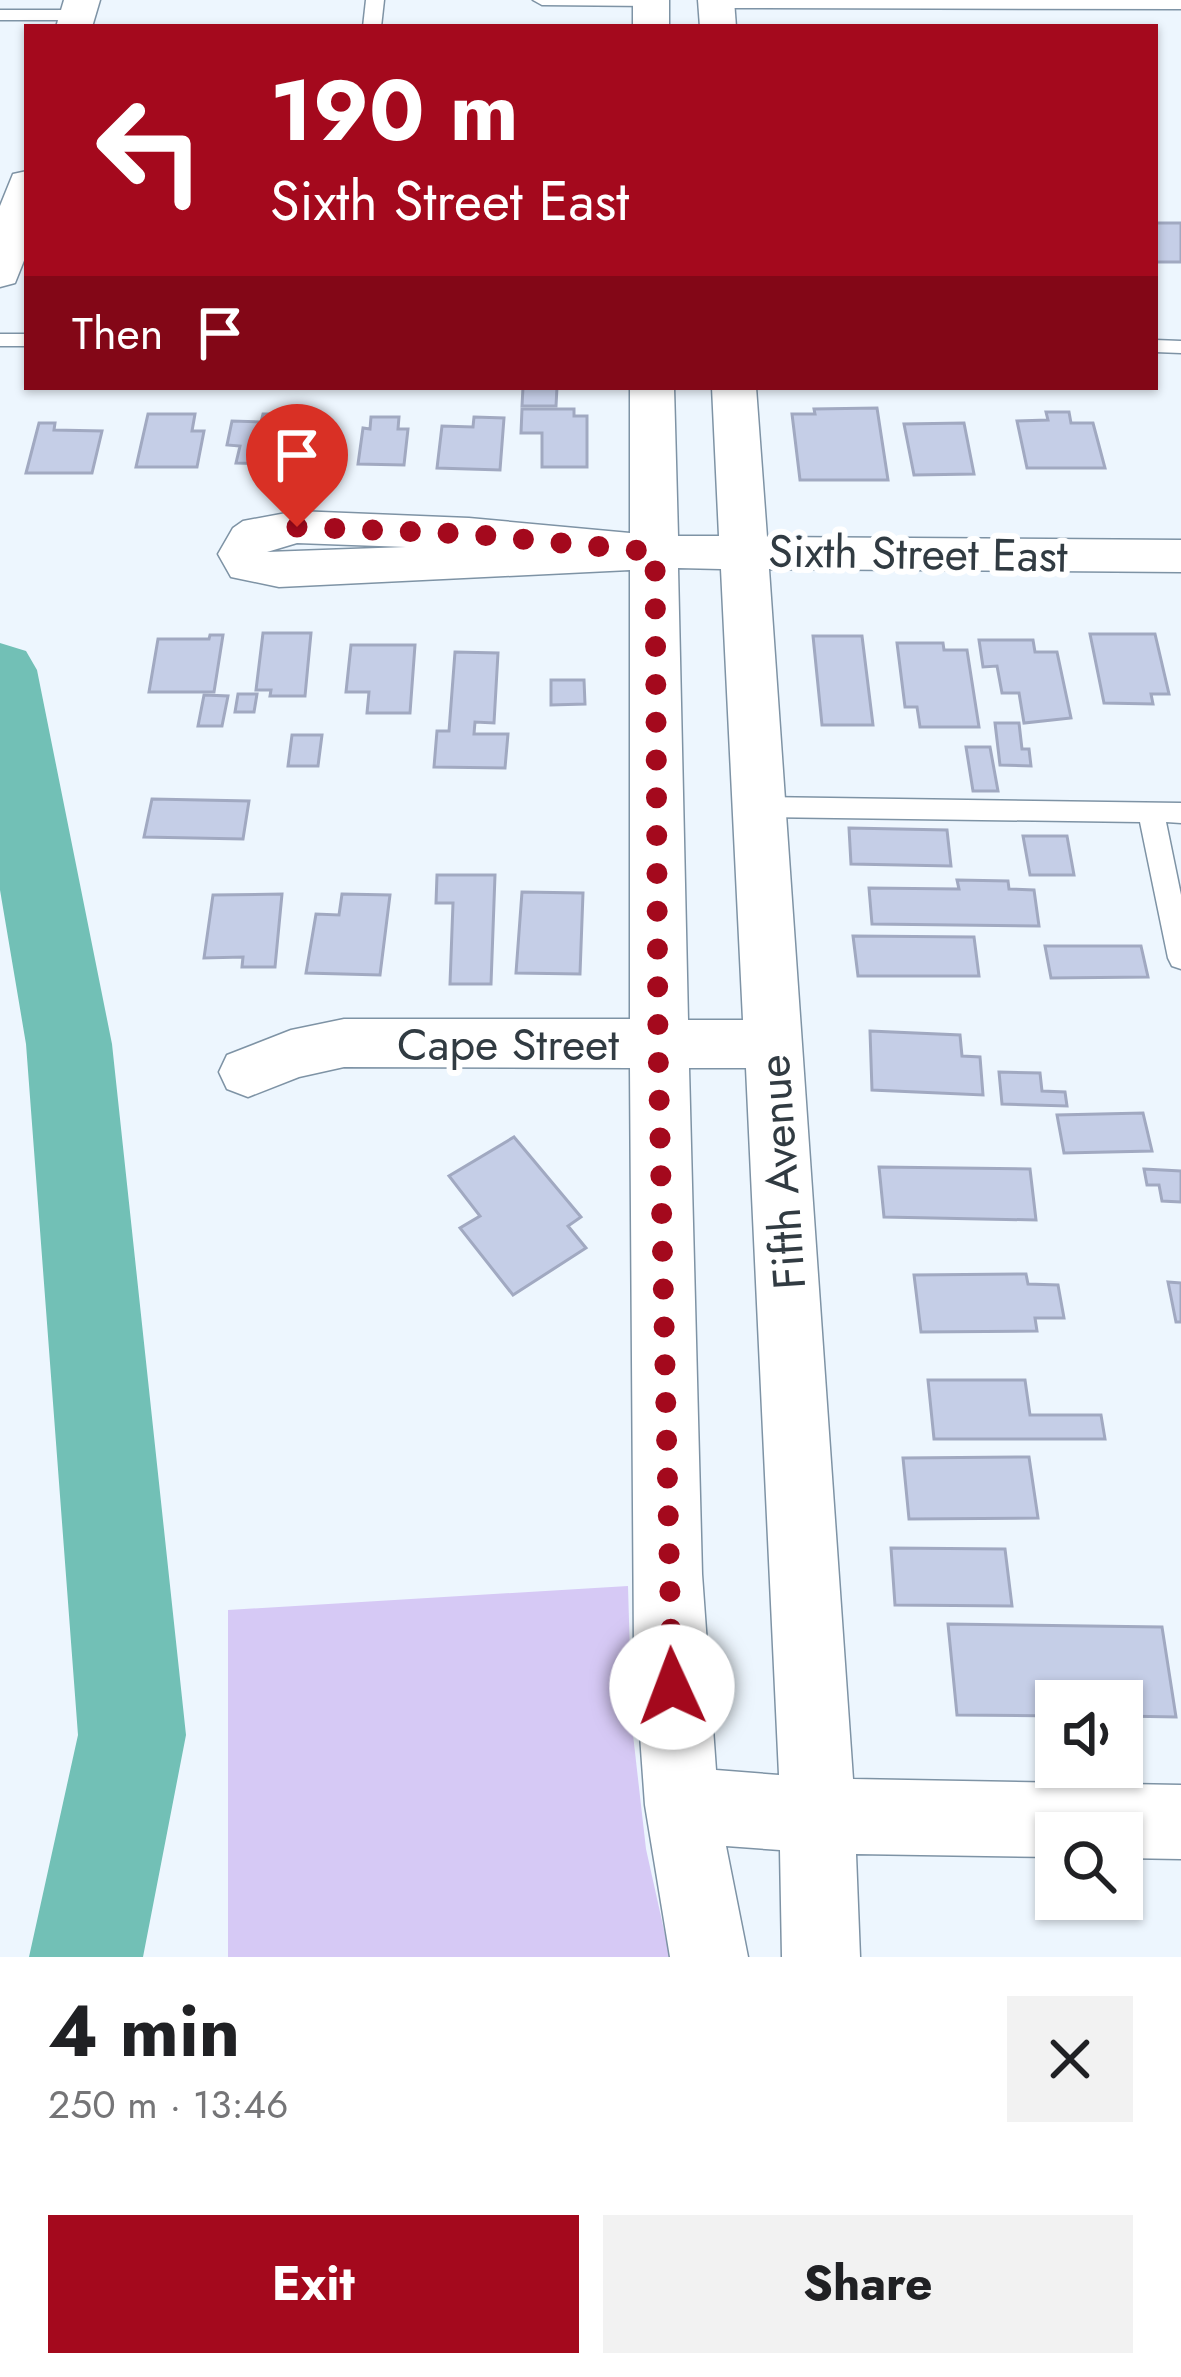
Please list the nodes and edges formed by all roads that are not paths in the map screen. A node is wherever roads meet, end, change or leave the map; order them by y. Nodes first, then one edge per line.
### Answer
1 (542, 0) edge
2 (651, 0) edge
3 (979, 4) junction
4 (1181, 4) edge
5 (717, 10) edge
6 (78, 14) edge
7 (0, 15) edge
8 (983, 24) edge
9 (24, 193) edge
10 (0, 274) edge
11 (652, 390) edge
12 (734, 390) edge
13 (655, 552) junction
14 (744, 552) junction
15 (1181, 556) edge
16 (759, 806) junction
17 (1151, 813) junction
18 (1181, 813) edge
19 (1181, 958) edge
20 (773, 1044) junction
21 (658, 1046) junction
22 (248, 1072) dead end
23 (682, 1805) junction
24 (818, 1816) junction
25 (1181, 1822) edge
26 (709, 1957) edge
27 (821, 1957) edge

1 - 2 lane
3 - 4 lane
3 - 5 lane
3 - 8 lane
6 - 7 lane
9 - 10 street
11 - 13 street
12 - 14 street, Fifth Avenue
13 - 13 street, Sixth Street East
13 - 14 street, Sixth Street East
13 - 21 street
14 - 15 street, Sixth Street East
14 - 16 street, Fifth Avenue
16 - 17 lane
16 - 20 street, Fifth Avenue
17 - 18 lane
17 - 19 lane
20 - 21 street, Cape Street
20 - 24 street, Fifth Avenue
21 - 22 street, Cape Street
21 - 23 street
23 - 24 street
23 - 26 street
24 - 25 street
24 - 27 street, Fifth Avenue

